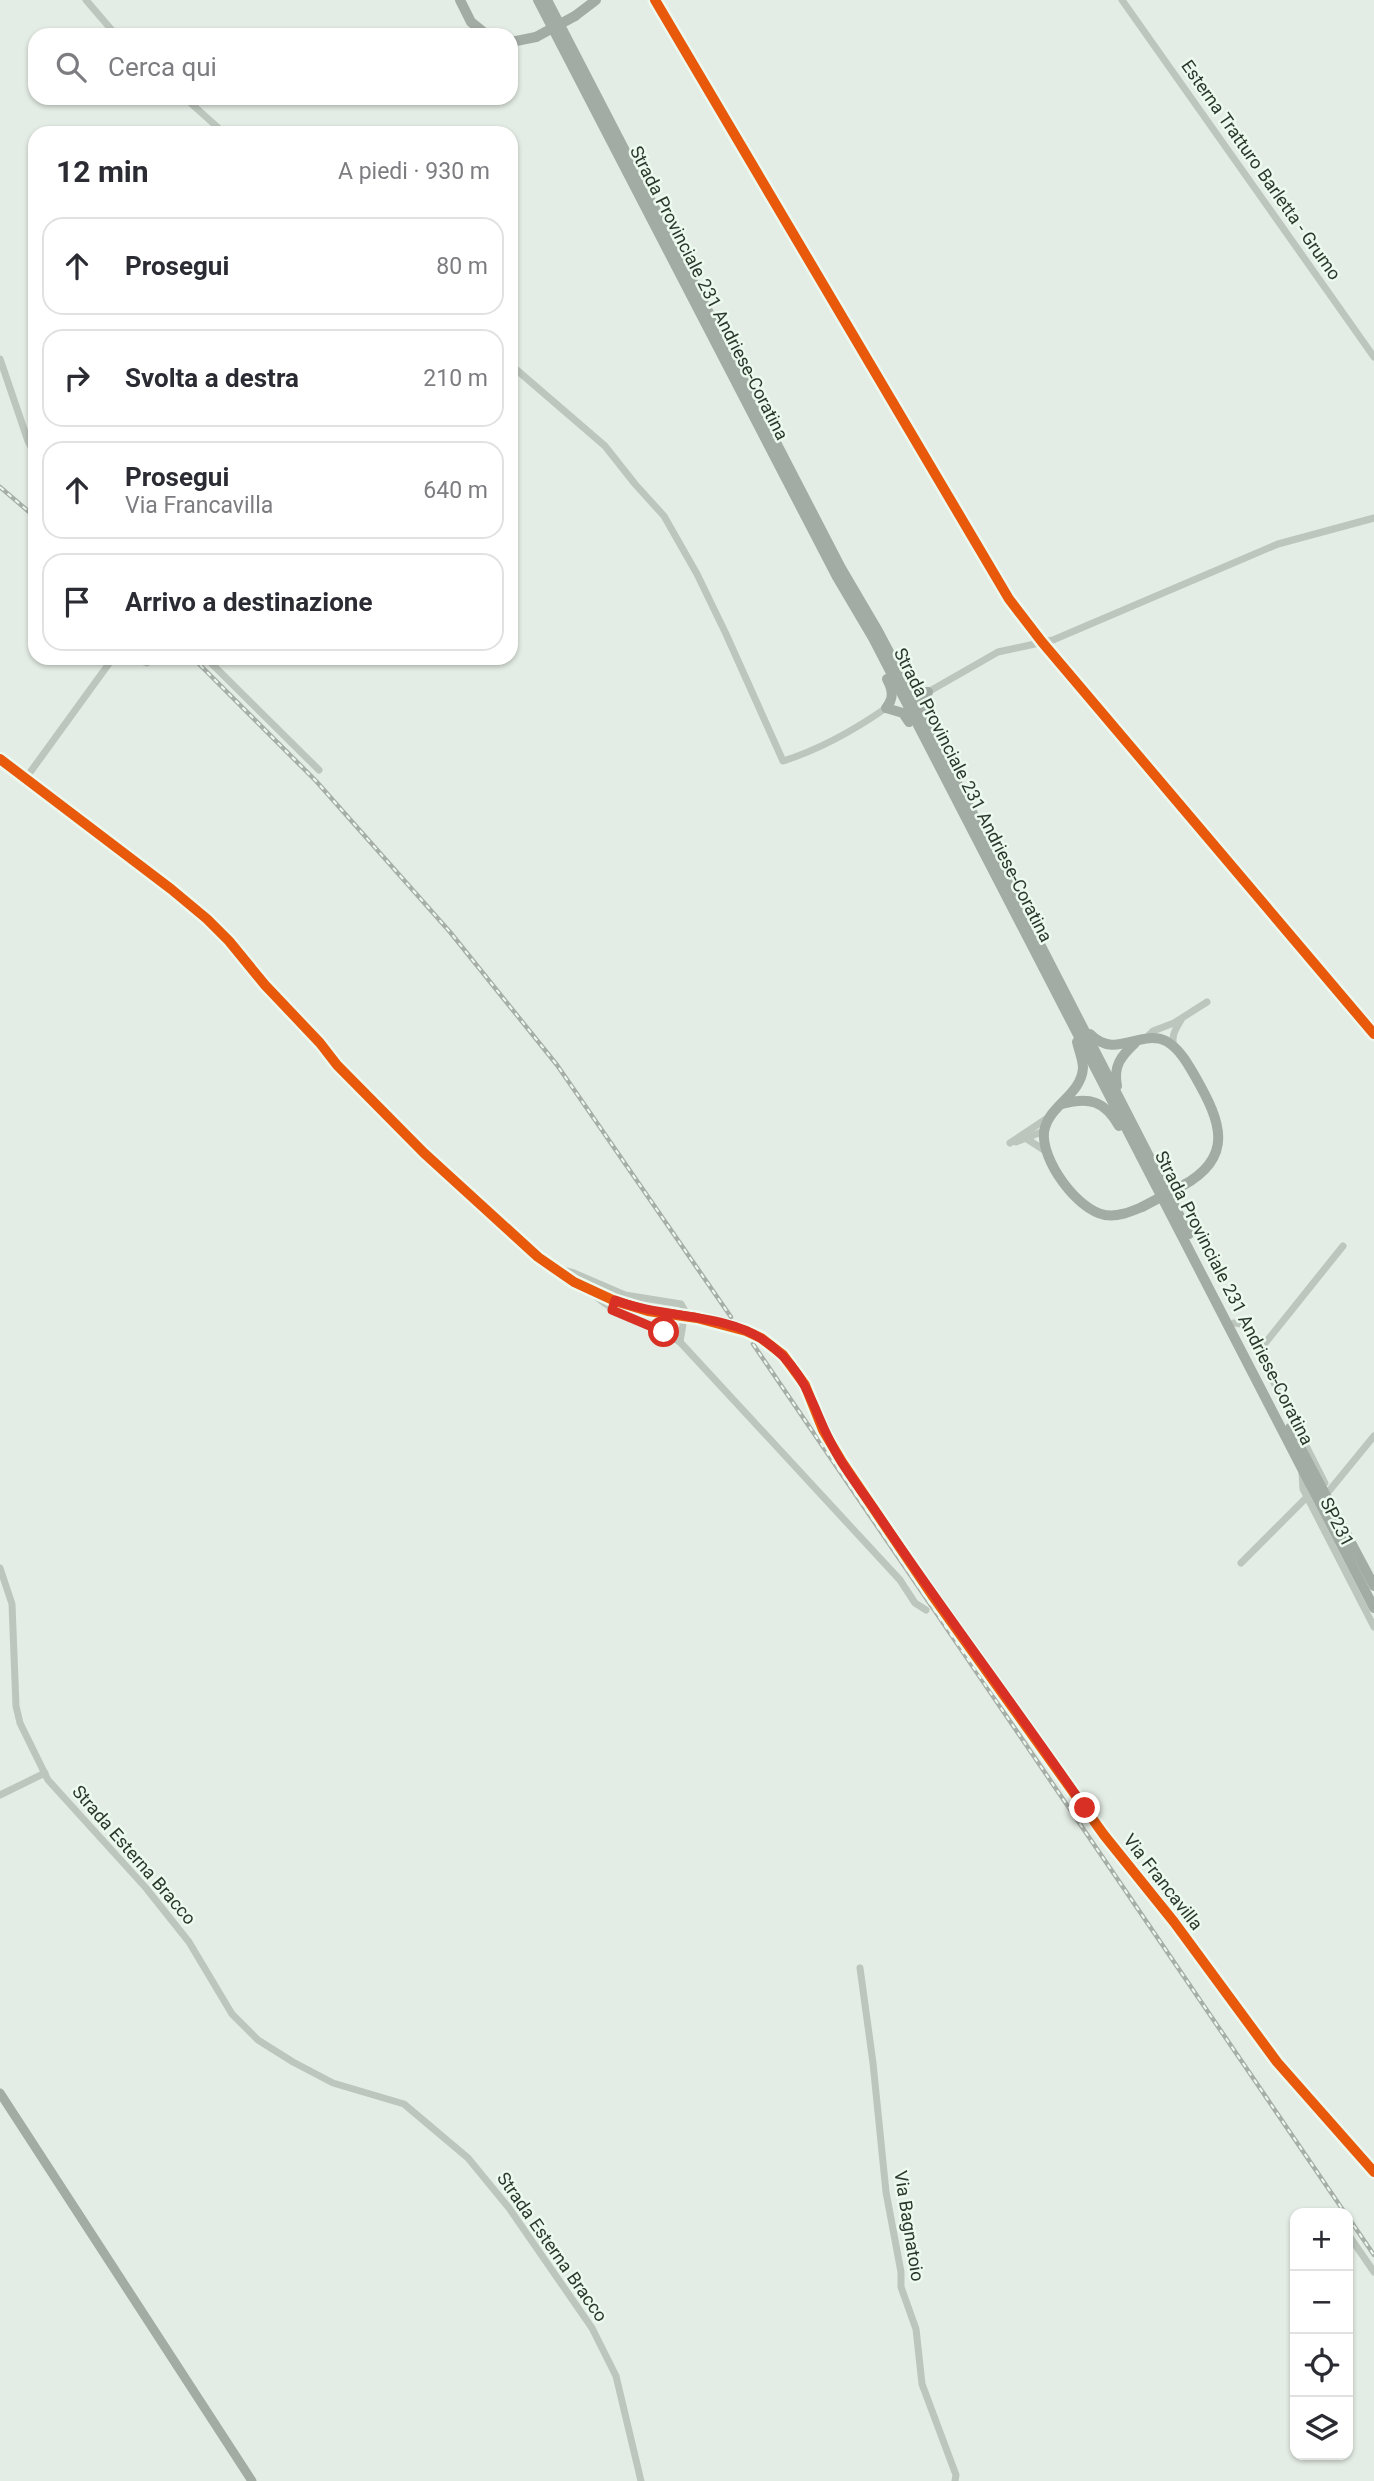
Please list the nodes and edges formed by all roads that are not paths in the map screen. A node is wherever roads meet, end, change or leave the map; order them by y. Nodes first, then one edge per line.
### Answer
1 (86, 0) edge
2 (460, 0) edge
3 (538, 0) edge
4 (547, 0) edge
5 (596, 0) edge
6 (1122, 0) edge
7 (110, 28) edge
8 (478, 28) edge
9 (518, 41) edge
10 (193, 105) edge
11 (216, 126) edge
12 (1374, 357) edge
13 (0, 359) edge
14 (518, 371) edge
15 (28, 441) edge
16 (1374, 517) edge
17 (878, 640) junction
18 (108, 665) edge
19 (213, 665) edge
20 (928, 692) junction
21 (886, 708) junction
22 (0, 759) edge
23 (319, 771) dead end
24 (953, 774) junction
25 (26, 778) junction
26 (956, 798) junction
27 (1207, 1002) dead end
28 (1074, 1007) junction
29 (1173, 1023) junction
30 (1079, 1037) junction
31 (1142, 1039) junction
32 (1161, 1040) junction
33 (1174, 1048) junction
34 (1119, 1096) junction
35 (1059, 1104) junction
36 (1049, 1117) junction
37 (1044, 1131) junction
38 (1025, 1136) junction
39 (1049, 1153) junction
40 (1145, 1165) junction
41 (1343, 1246) dead end
42 (554, 1268) junction
43 (588, 1290) junction
44 (615, 1300) junction
45 (612, 1310) junction
46 (685, 1314) dead end
47 (1234, 1323) junction
48 (683, 1324) dead end
49 (680, 1342) junction
50 (1258, 1352) junction
51 (1374, 1436) edge
52 (1301, 1465) junction
53 (1329, 1491) junction
54 (1307, 1497) junction
55 (1241, 1563) dead end
56 (0, 1568) edge
57 (1374, 1576) edge
58 (1374, 1586) edge
59 (1374, 1608) edge
60 (926, 1610) dead end
61 (1374, 1627) edge
62 (45, 1773) junction
63 (0, 1794) edge
64 (860, 1968) dead end
65 (0, 2093) edge
66 (5, 2107) edge
67 (1374, 2172) edge
68 (1353, 2241) edge
69 (1374, 2272) edge
70 (252, 2481) edge
71 (641, 2481) edge
72 (955, 2481) edge

1 - 7 street
2 - 8 highway
3 - 17 highway, Strada Provinciale 231 Andriese-Coratina / SP231
4 - 17 highway, Strada Provinciale 231 Andriese-Coratina / SP231
5 - 9 highway, bridge
6 - 12 street, Esterna Tratturo Barletta - Grumo
10 - 11 street
13 - 15 street
14 - 21 street
16 - 20 street
17 - 20 highway
17 - 21 highway
17 - 24 highway, Strada Provinciale 231 Andriese-Coratina / SP231
17 - 26 highway, Strada Provinciale 231 Andriese-Coratina / SP231
18 - 25 street
19 - 23 street
20 - 24 highway
21 - 26 highway
22 - 25 street
24 - 28 highway, Strada Provinciale 231 Andriese-Coratina / SP231
25 - 42 street
26 - 30 highway, Strada Provinciale 231 Andriese-Coratina / SP231
27 - 29 street
28 - 31 highway
28 - 34 highway, Strada Provinciale 231 Andriese-Coratina / SP231
29 - 31 street
29 - 32 street
29 - 33 street
30 - 35 highway
30 - 40 highway, Strada Provinciale 231 Andriese-Coratina / SP231
31 - 32 highway
31 - 34 highway
32 - 33 highway
33 - 39 highway, bridge
34 - 47 highway, Strada Provinciale 231 Andriese-Coratina / SP231
35 - 36 highway
35 - 40 highway
36 - 37 highway
36 - 38 street
37 - 38 street
37 - 39 highway
38 - 39 street
40 - 52 highway, Strada Provinciale 231 Andriese-Coratina / SP231
41 - 50 street
42 - 43 street
42 - 46 street
43 - 44 street, Via Francavilla
43 - 45 street
44 - 45 street
44 - 67 street, Via Francavilla
45 - 49 street
47 - 50 street
47 - 58 highway, Strada Provinciale 231 Andriese-Coratina / SP231
48 - 49 street
49 - 60 street
50 - 53 street
51 - 53 street
52 - 54 street, SP231
52 - 59 highway, Strada Provinciale 231 Andriese-Coratina / SP231
53 - 57 street
54 - 55 street
54 - 61 street, SP231
56 - 62 street, Strada Esterna Bracco
62 - 63 street
62 - 71 street, Strada Esterna Bracco
64 - 72 street, Via Bagnatoio
65 - 66 main road
66 - 70 main road
68 - 69 street

